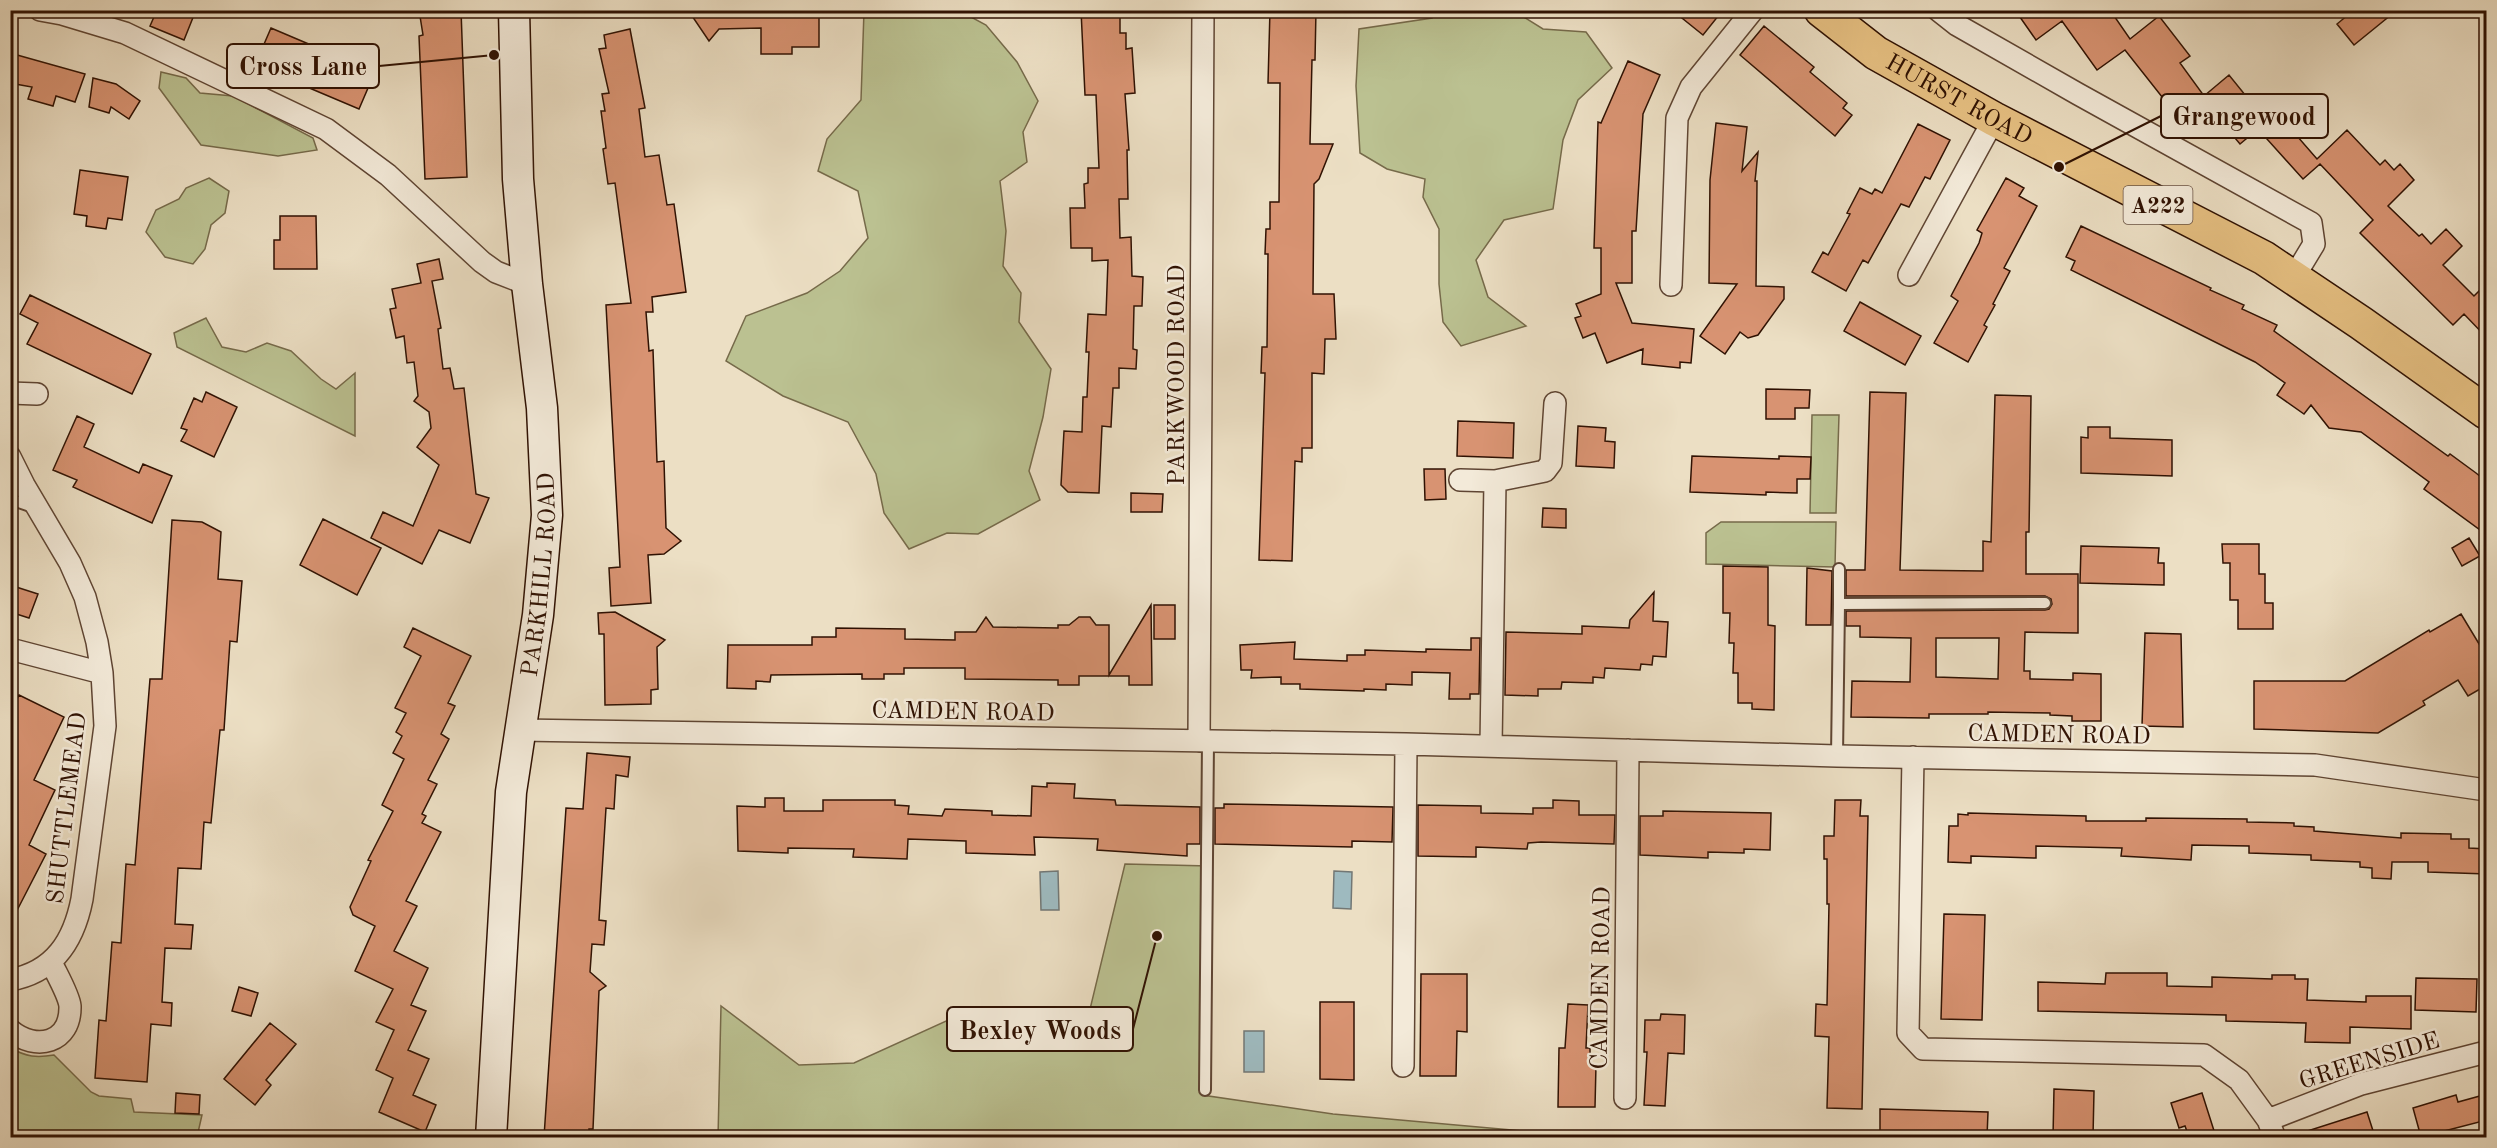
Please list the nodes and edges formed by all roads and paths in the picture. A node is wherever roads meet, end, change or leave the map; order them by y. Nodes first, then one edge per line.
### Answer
1 (40, 10) edge
2 (514, 10) edge
3 (1203, 10) edge
4 (1754, 10) edge
5 (1821, 10) edge
6 (1938, 10) edge
7 (1994, 119) junction
8 (1909, 275) dead end
9 (2294, 277) junction
10 (527, 284) junction
11 (1671, 285) dead end
12 (10, 393) edge
13 (37, 394) dead end
14 (1555, 404) dead end
15 (2487, 412) edge
16 (10, 457) edge
17 (1460, 480) dead end
18 (1495, 481) junction
19 (10, 500) edge
20 (39, 509) junction
21 (1839, 569) dead end
22 (2045, 603) dead end
23 (1839, 604) junction
24 (10, 649) edge
25 (102, 673) junction
26 (519, 730) junction
27 (1204, 741) junction
28 (1406, 744) junction
29 (1491, 746) junction
30 (1629, 750) junction
31 (1837, 756) junction
32 (1913, 757) junction
33 (2487, 790) edge
34 (51, 962) junction
35 (10, 980) edge
36 (10, 1030) edge
37 (2487, 1052) edge
38 (1403, 1066) dead end
39 (1205, 1090) dead end
40 (1625, 1098) dead end
41 (2271, 1129) edge
42 (491, 1137) edge

1 - 10 street
2 - 10 main road, PARKHILL ROAD
3 - 27 street, PARKWOOD ROAD
4 - 11 street
5 - 7 main road, HURST ROAD / A222
6 - 9 street
7 - 8 street
7 - 9 main road, HURST ROAD / A222
9 - 15 main road, HURST ROAD / A222
10 - 26 main road, PARKHILL ROAD
12 - 13 street
14 - 18 street
16 - 20 street, SHUTTLEMEAD
17 - 18 street
18 - 29 street
19 - 20 lane
20 - 25 street, SHUTTLEMEAD
21 - 23 lane
22 - 23 lane
23 - 31 lane
24 - 25 street
25 - 34 street, SHUTTLEMEAD
26 - 27 street, CAMDEN ROAD
26 - 42 main road, PARKHILL ROAD
27 - 28 street, CAMDEN ROAD
27 - 39 lane
28 - 29 street, CAMDEN ROAD
28 - 38 street
29 - 30 street, CAMDEN ROAD
30 - 31 street, CAMDEN ROAD
30 - 40 street, CAMDEN ROAD
31 - 32 street, CAMDEN ROAD
32 - 33 street, CAMDEN ROAD
32 - 41 street
34 - 35 street, SHUTTLEMEAD
34 - 36 street
37 - 41 street, GREENSIDE

